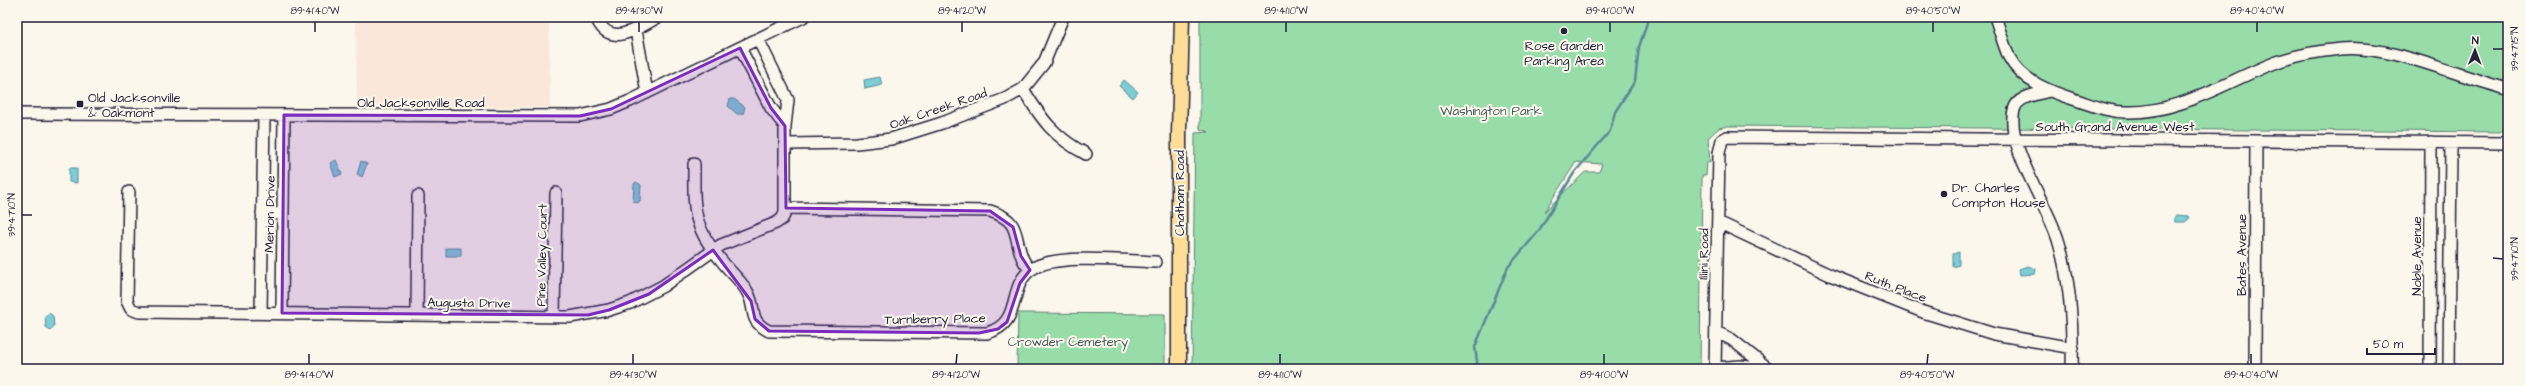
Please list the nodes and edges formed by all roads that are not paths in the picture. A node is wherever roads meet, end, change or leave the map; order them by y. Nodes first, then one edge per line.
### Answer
1 (596, 17) edge
2 (658, 17) edge
3 (803, 17) edge
4 (1063, 17) edge
5 (1182, 17) edge
6 (1995, 17) edge
7 (636, 30) junction
8 (758, 39) junction
9 (740, 48) junction
10 (1023, 89) junction
11 (2508, 89) edge
12 (2050, 91) junction
13 (647, 93) junction
14 (17, 114) edge
15 (264, 115) junction
16 (284, 115) junction
17 (785, 126) junction
18 (2014, 139) junction
19 (1722, 140) joint
20 (2256, 141) junction
21 (2431, 142) junction
22 (2450, 143) junction
23 (2508, 143) edge
24 (787, 144) junction
25 (1086, 154) dead end
26 (694, 164) dead end
27 (129, 192) dead end
28 (556, 193) dead end
29 (418, 196) dead end
30 (786, 208) junction
31 (262, 213) junction
32 (283, 214) junction
33 (1718, 222) junction
34 (713, 250) junction
35 (1156, 262) dead end
36 (1030, 270) junction
37 (261, 313) junction
38 (282, 314) junction
39 (417, 315) junction
40 (554, 317) junction
41 (1716, 332) junction
42 (2073, 348) junction
43 (1179, 369) edge
44 (1716, 369) edge
45 (1769, 369) edge
46 (2072, 369) edge
47 (2255, 369) edge
48 (2430, 369) edge
49 (2449, 369) edge

1 - 7 street
2 - 7 street
3 - 8 street, Old Jacksonville Road
4 - 10 street, Oak Creek Road
5 - 43 main road, Chatham Road
6 - 12 street
7 - 13 street
8 - 9 street, Old Jacksonville Road
8 - 17 street
9 - 13 street, Old Jacksonville Road
9 - 17 street
10 - 24 street, Oak Creek Road
10 - 25 street
11 - 12 street
12 - 18 street
13 - 16 street, Old Jacksonville Road
14 - 15 street, Old Jacksonville Road
15 - 16 street, Old Jacksonville Road
15 - 31 street, Merion Drive
16 - 32 street, Merion Drive
17 - 24 street
18 - 19 street, South Grand Avenue West
18 - 20 street, South Grand Avenue West
18 - 42 street
19 - 33 street, Illini Road
20 - 21 street, South Grand Avenue West
20 - 47 street, Bates Avenue
21 - 22 street, South Grand Avenue West
21 - 48 street, Noble Avenue
22 - 23 street, South Grand Avenue West
22 - 49 street
24 - 30 street
26 - 34 street, Turnberry Place
27 - 37 street, Augusta Drive
28 - 40 street, Pine Valley Court
29 - 39 street
30 - 34 street, Augusta Drive
30 - 36 street
31 - 32 street
31 - 37 street, Merion Drive
32 - 38 street, Merion Drive
33 - 41 street, Illini Road
33 - 42 street, Ruth Place
34 - 36 street, Turnberry Place
34 - 40 street, Augusta Drive
35 - 36 street
37 - 38 street, Augusta Drive
38 - 39 street, Augusta Drive
39 - 40 street, Augusta Drive
41 - 44 street, Illini Road
41 - 45 street
42 - 46 street
44 - 45 street

